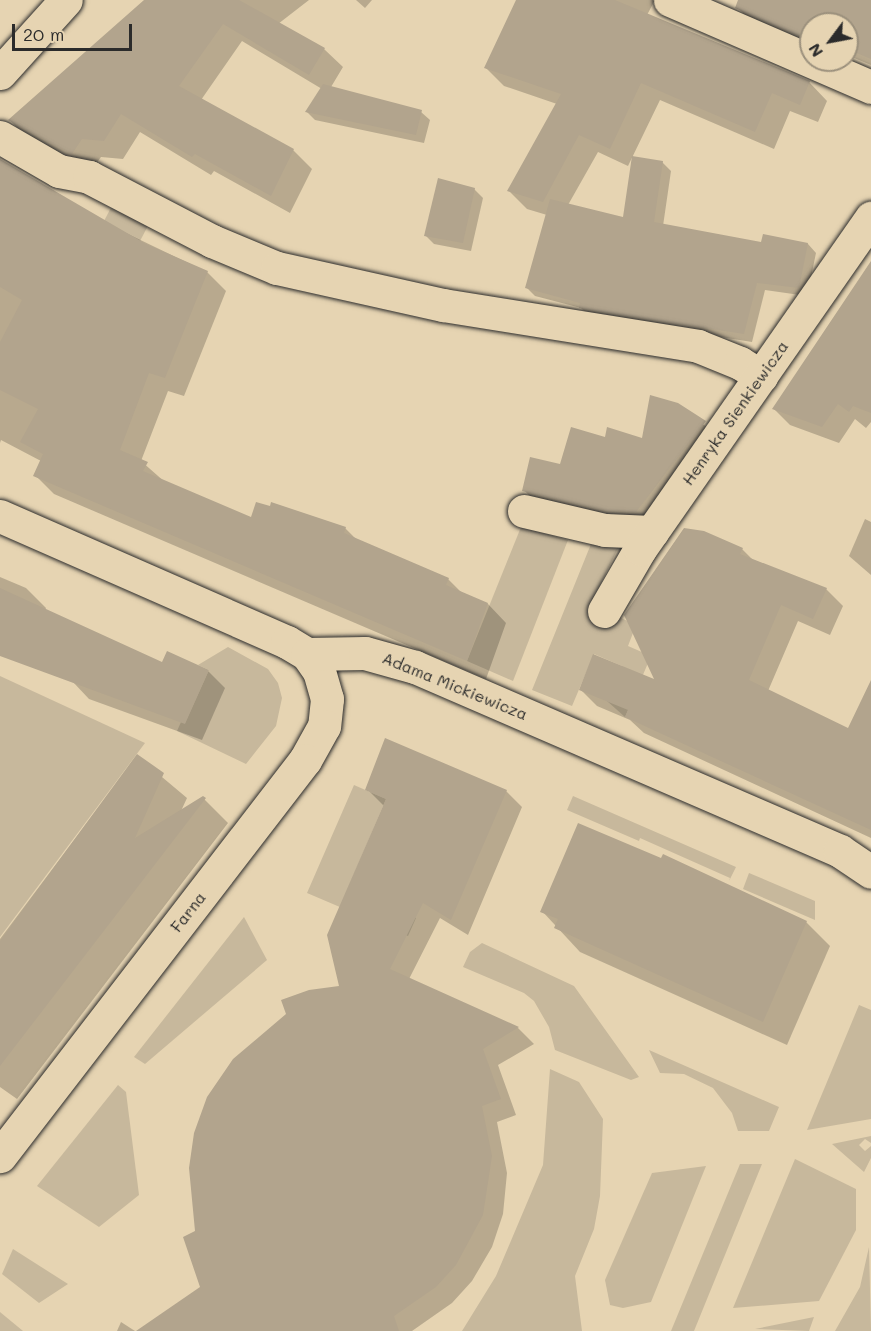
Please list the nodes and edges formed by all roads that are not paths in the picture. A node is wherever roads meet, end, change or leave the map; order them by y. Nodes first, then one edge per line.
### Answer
1 (66, 0) edge
2 (670, 0) edge
3 (0, 73) edge
4 (871, 87) edge
5 (0, 137) edge
6 (871, 218) edge
7 (760, 376) junction
8 (524, 511) dead end
9 (0, 516) edge
10 (652, 532) junction
11 (604, 611) dead end
12 (307, 654) junction
13 (871, 872) edge
14 (0, 1156) edge

1 - 3 street
2 - 4 street
5 - 7 street
6 - 7 street, Henryka Sienkiewicza
7 - 10 street, Henryka Sienkiewicza
8 - 10 street
9 - 12 street, Adama Mickiewicza
10 - 11 street, Henryka Sienkiewicza
12 - 13 street, Adama Mickiewicza
12 - 14 street, Farna

